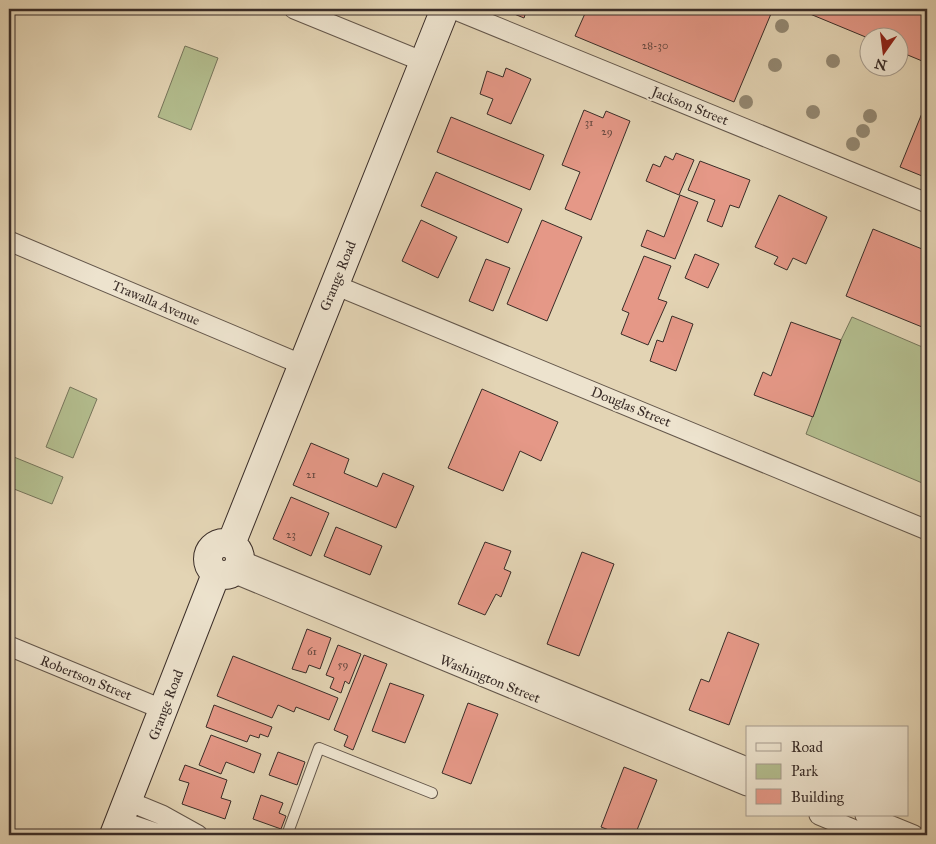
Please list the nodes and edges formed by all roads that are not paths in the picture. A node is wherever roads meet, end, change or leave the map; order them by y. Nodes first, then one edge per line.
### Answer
1 (294, 9) edge
2 (445, 9) edge
3 (453, 9) edge
4 (424, 62) junction
5 (927, 203) edge
6 (9, 241) edge
7 (335, 285) junction
8 (303, 365) junction
9 (927, 530) edge
10 (230, 563) junction
11 (9, 646) edge
12 (164, 710) junction
13 (746, 767) edge
14 (746, 786) edge
15 (432, 793) dead end
16 (821, 816) edge
17 (867, 816) edge
18 (121, 819) edge
19 (162, 835) edge
20 (198, 835) edge
21 (287, 835) edge
22 (867, 835) edge
23 (914, 835) edge

1 - 4 street
2 - 4 street, Grange Road
3 - 5 street, Jackson Street
4 - 7 street, Grange Road
6 - 8 street, Trawalla Avenue
7 - 8 street, Grange Road
7 - 9 street, Douglas Street
8 - 10 street, Grange Road
10 - 12 street, Grange Road
10 - 13 street, Washington Street
10 - 14 street, Washington Street
11 - 12 street, Robertson Street
12 - 18 street, Grange Road
15 - 21 lane
16 - 22 street
17 - 23 street
18 - 19 street
18 - 20 street

